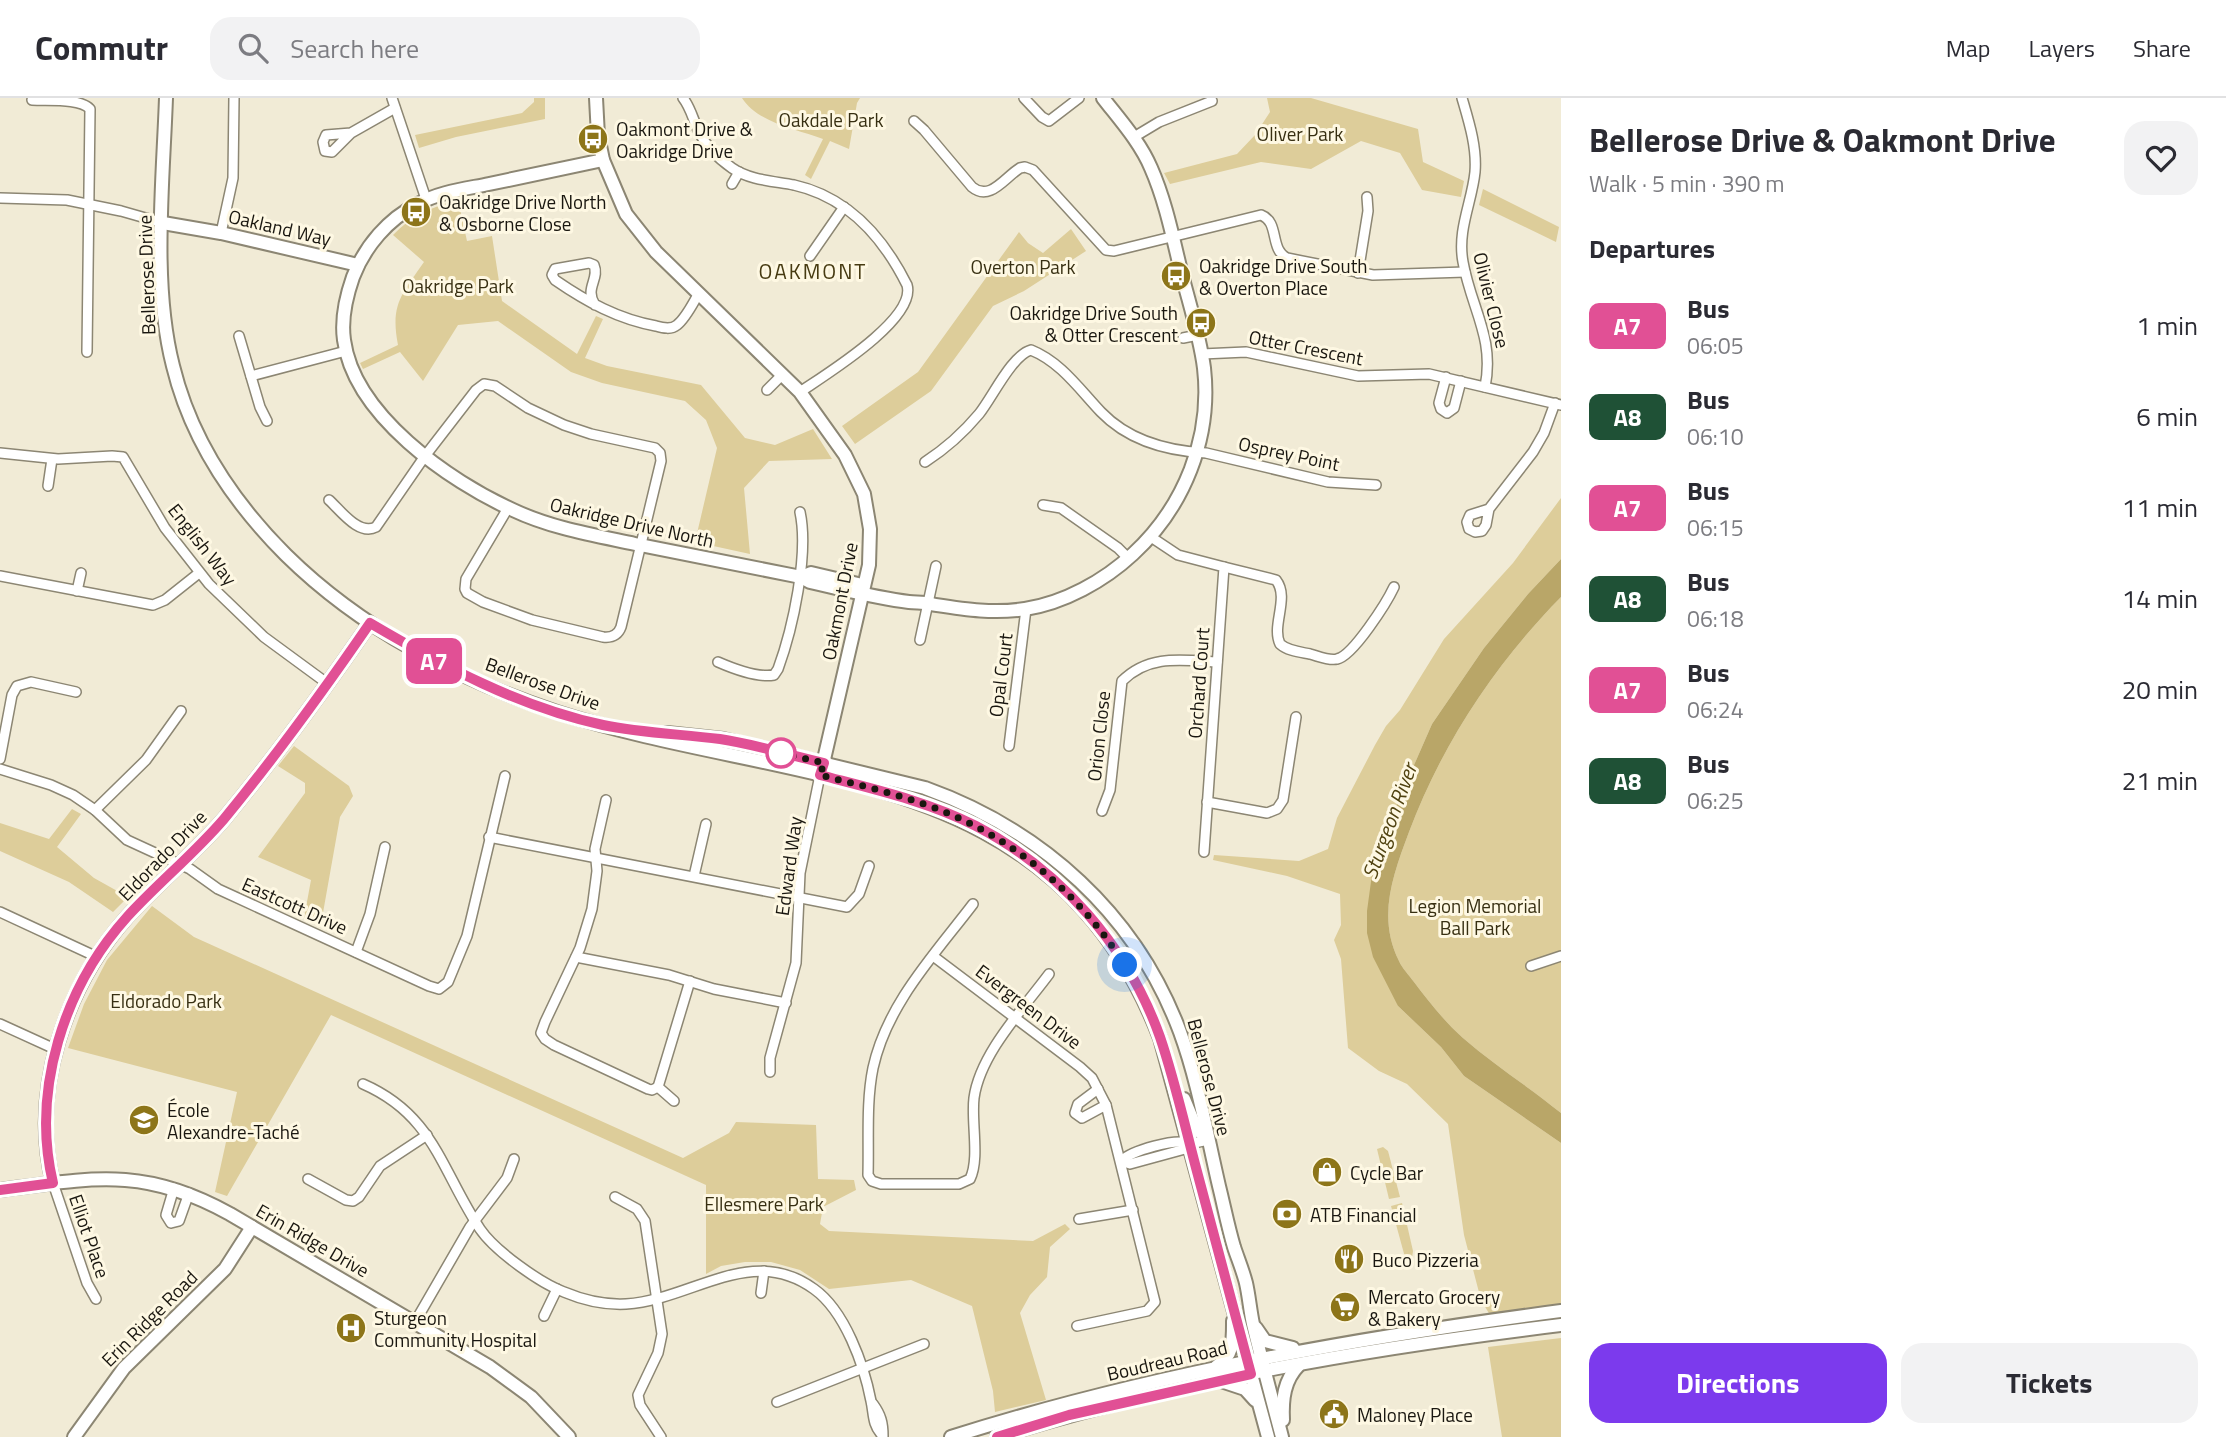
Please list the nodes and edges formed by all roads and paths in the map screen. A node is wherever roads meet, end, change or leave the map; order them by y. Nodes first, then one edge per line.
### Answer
1 (166, 98) edge
2 (234, 98) edge
3 (392, 98) edge
4 (596, 98) edge
5 (683, 98) edge
6 (1024, 98) edge
7 (1079, 98) edge
8 (1103, 98) edge
9 (1462, 98) edge
10 (32, 100) dead end
11 (1212, 101) dead end
12 (395, 108) junction
13 (914, 121) dead end
14 (351, 133) dead end
15 (1133, 137) junction
16 (603, 160) junction
17 (739, 172) junction
18 (732, 184) dead end
19 (1367, 197) dead end
20 (0, 198) edge
21 (426, 199) junction
22 (89, 204) junction
23 (844, 207) junction
24 (162, 219) junction
25 (221, 233) junction
26 (1172, 236) junction
27 (810, 256) dead end
28 (358, 265) junction
29 (1465, 272) junction
30 (1358, 273) junction
31 (699, 293) junction
32 (595, 305) junction
33 (1198, 335) junction
34 (239, 336) dead end
35 (1183, 338) dead end
36 (346, 351) junction
37 (87, 352) dead end
38 (1202, 354) junction
39 (783, 374) junction
40 (251, 376) junction
41 (1446, 377) junction
42 (1461, 381) junction
43 (1485, 387) junction
44 (768, 390) dead end
45 (800, 392) junction
46 (1558, 404) edge
47 (267, 421) dead end
48 (0, 453) edge
49 (1196, 453) junction
50 (425, 456) junction
51 (52, 459) junction
52 (925, 462) dead end
53 (1376, 485) dead end
54 (48, 486) dead end
55 (329, 500) dead end
56 (1043, 505) dead end
57 (508, 508) junction
58 (1489, 509) dead end
59 (800, 512) dead end
60 (1151, 537) junction
61 (641, 545) junction
62 (1128, 558) junction
63 (936, 566) dead end
64 (1224, 567) junction
65 (81, 573) dead end
66 (199, 573) junction
67 (0, 576) edge
68 (801, 577) junction
69 (1394, 587) dead end
70 (863, 589) junction
71 (77, 591) junction
72 (928, 603) junction
73 (1027, 609) junction
74 (370, 623) junction
75 (920, 640) dead end
76 (718, 662) dead end
77 (1217, 662) junction
78 (328, 684) junction
79 (76, 692) dead end
80 (181, 711) dead end
81 (1296, 717) dead end
82 (1009, 746) dead end
83 (0, 759) edge
84 (0, 769) edge
85 (822, 769) junction
86 (505, 776) dead end
87 (606, 800) dead end
88 (1208, 802) junction
89 (96, 810) junction
90 (1102, 811) dead end
91 (706, 824) dead end
92 (489, 837) junction
93 (385, 847) dead end
94 (1204, 852) dead end
95 (596, 857) junction
96 (181, 865) junction
97 (869, 866) dead end
98 (694, 876) junction
99 (797, 897) junction
100 (973, 904) dead end
101 (0, 912) edge
102 (356, 952) junction
103 (933, 956) junction
104 (1561, 956) edge
105 (97, 957) junction
106 (576, 957) junction
107 (1531, 966) dead end
108 (1049, 974) dead end
109 (690, 981) junction
110 (786, 1003) junction
111 (1016, 1018) junction
112 (0, 1024) edge
113 (1160, 1038) junction
114 (57, 1050) junction
115 (769, 1072) dead end
116 (363, 1084) dead end
117 (658, 1087) junction
118 (1098, 1089) junction
119 (674, 1101) dead end
120 (1106, 1105) junction
121 (426, 1135) junction
122 (1208, 1140) junction
123 (1190, 1144) junction
124 (514, 1159) dead end
125 (1121, 1161) junction
126 (308, 1179) dead end
127 (53, 1183) junction
128 (174, 1188) junction
129 (0, 1190) edge
130 (189, 1193) junction
131 (615, 1198) dead end
132 (1133, 1210) junction
133 (1079, 1219) dead end
134 (475, 1221) junction
135 (252, 1227) junction
136 (1234, 1247) junction
137 (764, 1271) junction
138 (556, 1289) junction
139 (761, 1293) dead end
140 (657, 1298) junction
141 (96, 1299) dead end
142 (1233, 1303) junction
143 (1561, 1311) edge
144 (544, 1316) dead end
145 (415, 1322) junction
146 (1253, 1322) junction
147 (1561, 1325) edge
148 (1077, 1326) dead end
149 (924, 1344) dead end
150 (1311, 1348) junction
151 (1263, 1365) junction
152 (1299, 1365) junction
153 (1216, 1366) junction
154 (861, 1368) junction
155 (1249, 1368) junction
156 (1217, 1380) junction
157 (776, 1402) dead end
158 (1259, 1407) junction
159 (883, 1436) edge
160 (75, 1437) edge
161 (569, 1437) edge
162 (661, 1437) edge
163 (951, 1437) edge
164 (998, 1437) edge
165 (1268, 1437) edge
166 (1283, 1437) edge

1 - 24 main road, Bellerose Drive
2 - 25 street
3 - 12 street
4 - 16 main road, Oakmont Drive
5 - 17 street
6 - 7 street
8 - 15 main road, Oakridge Drive North
9 - 29 street, Olivier Close
10 - 22 street
11 - 15 street
12 - 14 street
12 - 21 street
13 - 26 street
15 - 26 main road, Oakridge Drive North
16 - 21 main road, Oakridge Drive North
16 - 31 main road, Oakmont Drive
17 - 18 street
17 - 23 street
19 - 30 street
20 - 22 street
21 - 28 main road, Oakridge Drive North
22 - 24 street
22 - 37 street
23 - 27 street
23 - 45 street
24 - 25 main road, Oakland Way
24 - 74 main road, Bellerose Drive
25 - 28 main road, Oakland Way
26 - 30 street
26 - 33 main road, Oakridge Drive North
28 - 36 main road, Oakridge Drive North
29 - 30 street
29 - 43 street, Olivier Close
31 - 32 street
31 - 39 main road, Oakmont Drive
32 - 32 street
33 - 35 street
33 - 38 main road, Oakridge Drive North
34 - 40 street
36 - 40 street
36 - 50 main road, Oakridge Drive North
38 - 41 street, Otter Crescent
38 - 49 main road, Oakridge Drive North
39 - 44 street
39 - 45 main road, Oakmont Drive
40 - 47 street
41 - 42 street, Otter Crescent
41 - 42 street
42 - 43 street, Otter Crescent
43 - 46 street, Otter Crescent
45 - 70 main road, Oakmont Drive
46 - 58 street
48 - 51 street, English Way
49 - 52 street, Osprey Point
49 - 53 street, Osprey Point
49 - 60 main road, Oakridge Drive North
50 - 55 street
50 - 57 main road, Oakridge Drive North
50 - 61 street
51 - 54 street
51 - 66 street, English Way
56 - 62 street
57 - 61 main road, Oakridge Drive North
57 - 61 street
59 - 68 street
60 - 62 main road, Oakridge Drive North
60 - 64 street
61 - 68 main road, Oakridge Drive North
62 - 73 main road, Oakridge Drive North
63 - 72 street
64 - 69 street
64 - 77 street, Orchard Court
65 - 71 street
66 - 71 street
66 - 78 street, English Way
67 - 71 street
68 - 70 main road, Oakridge Drive North
68 - 76 street
70 - 72 main road, Oakridge Drive North
70 - 85 main road, Oakmont Drive
72 - 73 main road, Oakridge Drive North
72 - 75 street
73 - 82 street, Opal Court
74 - 78 main road, Eldorado Drive
74 - 85 main road, Bellerose Drive
77 - 88 street, Orchard Court
77 - 90 street, Orion Close
78 - 96 main road, Eldorado Drive
79 - 83 street
80 - 89 street
81 - 88 street
84 - 89 street, Eastcott Drive
85 - 99 street, Edward Way
85 - 113 main road, Bellerose Drive
85 - 122 main road, Bellerose Drive
86 - 92 street, Eastcott Drive
87 - 95 street
88 - 94 street, Orchard Court
89 - 96 street, Eastcott Drive
91 - 98 street
92 - 95 street
92 - 102 street, Eastcott Drive
93 - 102 street
95 - 98 street
95 - 106 street
96 - 102 street, Eastcott Drive
96 - 105 main road, Eldorado Drive
97 - 99 street
98 - 99 street
99 - 110 street, Edward Way
100 - 103 street
101 - 105 street
103 - 111 street, Evergreen Drive
103 - 111 street
104 - 107 street
105 - 114 main road, Eldorado Drive
106 - 109 street
106 - 117 street
108 - 111 street
109 - 110 street
109 - 117 street
110 - 115 street, Edward Way
111 - 118 street, Evergreen Drive
112 - 114 street
113 - 122 main road
113 - 123 main road, Bellerose Drive
114 - 127 main road, Eldorado Drive
116 - 121 street
117 - 119 street
118 - 120 street, Evergreen Drive
118 - 120 street
120 - 125 street, Evergreen Drive
121 - 126 street
121 - 134 street
122 - 123 street
122 - 136 main road, Bellerose Drive
123 - 125 street
123 - 136 main road
123 - 142 main road, Bellerose Drive
124 - 134 street
125 - 132 street, Evergreen Drive
127 - 128 main road, Erin Ridge Drive
127 - 129 main road, Erin Ridge Drive
127 - 141 street, Elliot Place
128 - 130 main road, Erin Ridge Drive
128 - 130 street
130 - 135 main road, Erin Ridge Drive
131 - 140 street
132 - 133 street
132 - 148 street, Evergreen Drive
134 - 138 street
134 - 145 street
135 - 145 main road, Erin Ridge Drive
135 - 160 main road, Erin Ridge Road
136 - 146 main road, Bellerose Drive
137 - 139 street
137 - 140 street
137 - 154 street
138 - 140 street
138 - 144 street
140 - 162 street
142 - 153 main road
142 - 155 main road, Bellerose Drive
143 - 150 main road, Boudreau Road
145 - 161 main road, Erin Ridge Drive
146 - 150 main road
146 - 151 main road, Bellerose Drive
147 - 152 main road, Boudreau Road
149 - 154 street
150 - 151 main road, Boudreau Road
151 - 152 main road, Boudreau Road
151 - 155 main road, Boudreau Road
151 - 166 main road, Bellerose Drive
152 - 166 main road
153 - 155 main road, Boudreau Road
153 - 163 main road, Boudreau Road
154 - 157 street
154 - 159 street
155 - 156 main road, Boudreau Road
155 - 158 main road, Bellerose Drive
156 - 158 main road
156 - 164 main road, Boudreau Road
158 - 165 main road, Bellerose Drive

